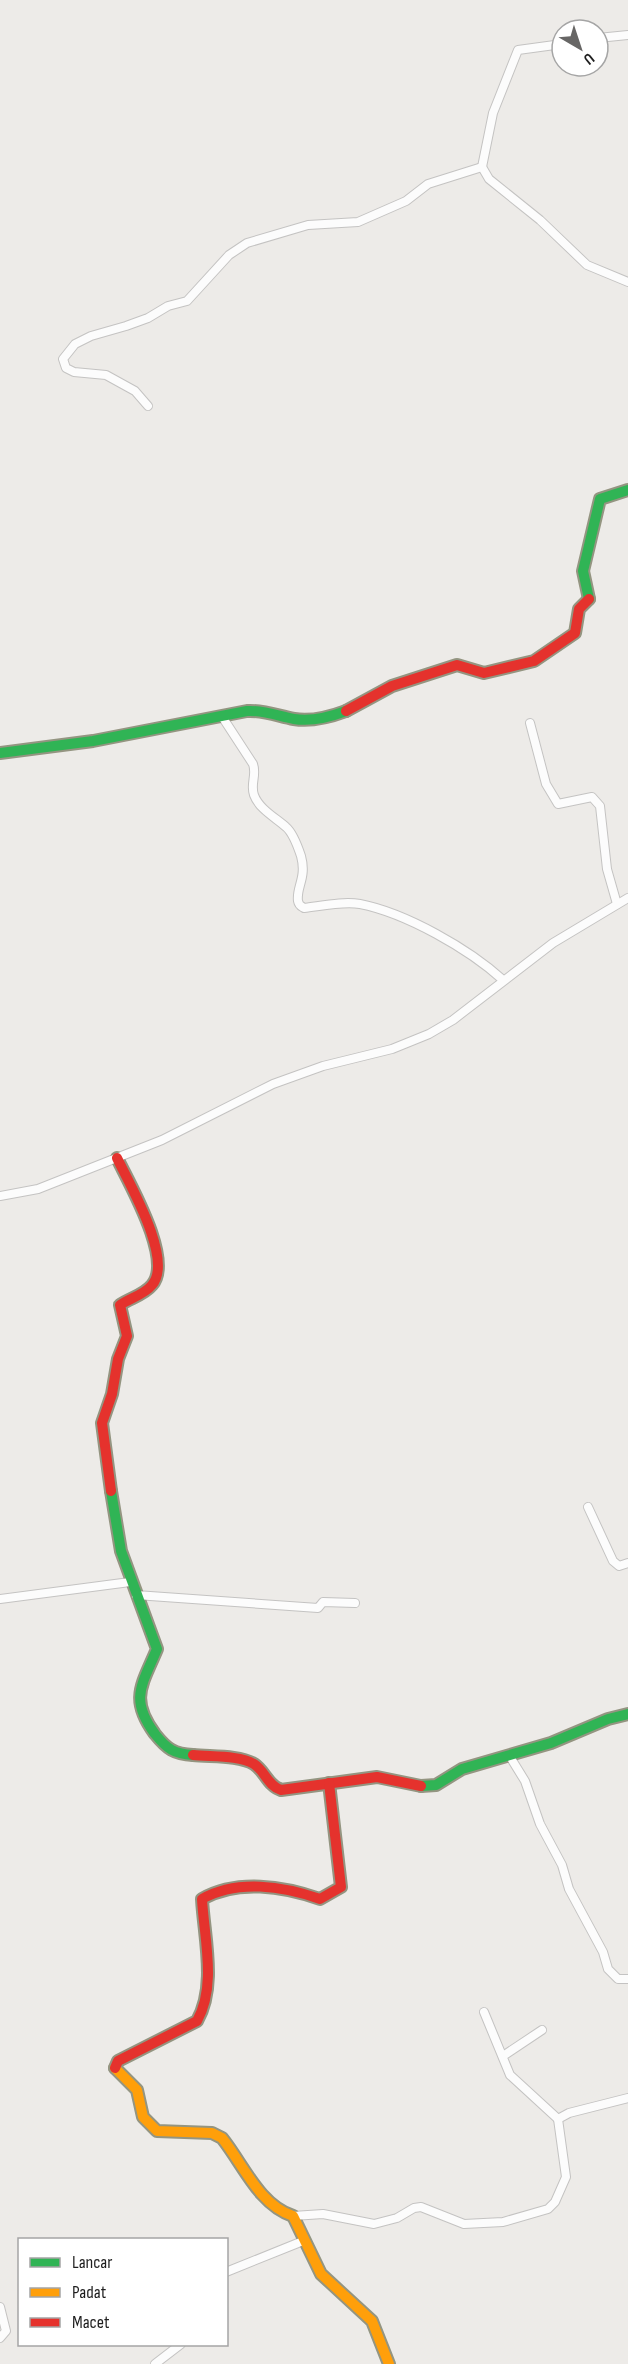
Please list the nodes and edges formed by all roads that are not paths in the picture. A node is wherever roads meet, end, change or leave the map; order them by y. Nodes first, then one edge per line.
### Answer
1 (628, 35) edge
2 (610, 37) edge
3 (550, 46) edge
4 (482, 167) junction
5 (628, 282) edge
6 (148, 406) dead end
7 (628, 490) edge
8 (223, 717) junction
9 (530, 723) dead end
10 (0, 753) edge
11 (628, 898) edge
12 (617, 904) junction
13 (503, 980) junction
14 (117, 1158) junction
15 (0, 1196) edge
16 (588, 1507) dead end
17 (628, 1563) edge
18 (130, 1582) junction
19 (136, 1595) junction
20 (0, 1599) edge
21 (355, 1603) dead end
22 (628, 1714) edge
23 (509, 1755) junction
24 (328, 1783) junction
25 (628, 1979) edge
26 (484, 2012) dead end
27 (542, 2030) dead end
28 (503, 2056) junction
29 (628, 2098) edge
30 (558, 2119) junction
31 (293, 2216) junction
32 (303, 2241) junction
33 (228, 2271) edge
34 (0, 2307) edge
35 (0, 2338) edge
36 (178, 2346) edge
37 (155, 2364) edge
38 (389, 2364) edge

1 - 2 street
3 - 4 street
4 - 5 street
4 - 6 street
7 - 8 street
8 - 10 street
8 - 13 street
9 - 12 street
11 - 12 street
12 - 13 street
13 - 14 street
14 - 15 street
14 - 18 street
16 - 17 street
18 - 19 street
18 - 20 street
19 - 21 street
19 - 24 street
22 - 23 street
23 - 24 street
23 - 25 street
24 - 31 street
26 - 28 street
27 - 28 street
28 - 30 street
29 - 30 street
30 - 31 street
31 - 32 street
32 - 33 street
32 - 38 street
34 - 35 street
36 - 37 street

